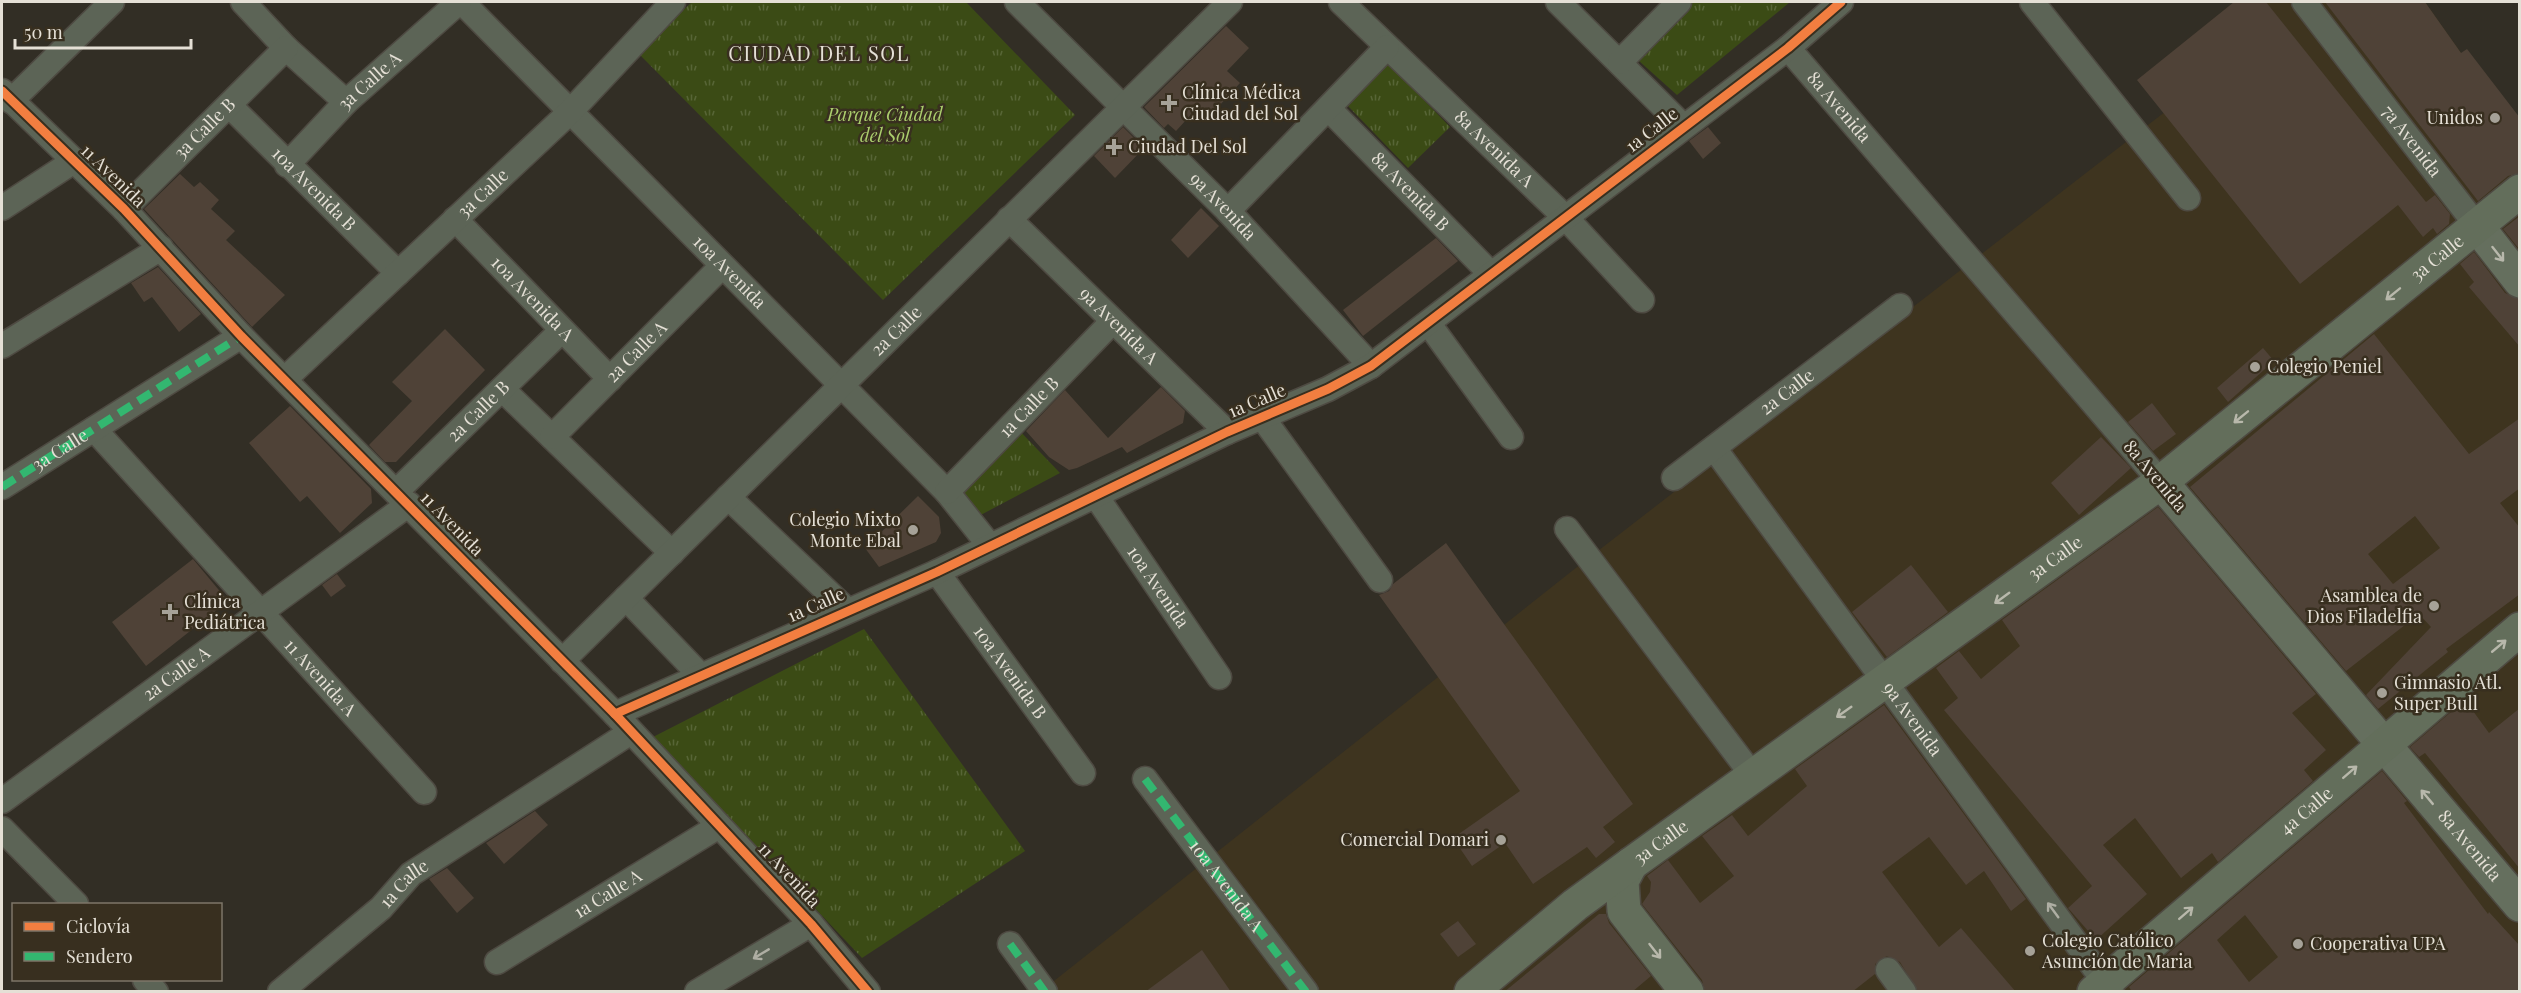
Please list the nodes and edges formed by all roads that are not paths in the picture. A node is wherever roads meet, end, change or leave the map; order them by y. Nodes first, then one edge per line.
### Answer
1 (112, 2) edge
2 (243, 2) edge
3 (461, 2) edge
4 (673, 2) edge
5 (1017, 2) edge
6 (1230, 2) edge
7 (1341, 2) edge
8 (1558, 2) edge
9 (1680, 2) edge
10 (1841, 2) edge
11 (2032, 2) edge
12 (2304, 2) edge
13 (1387, 47) junction
14 (286, 48) junction
15 (1788, 48) junction
16 (1620, 62) junction
17 (6, 96) edge
18 (346, 102) junction
19 (230, 106) junction
20 (1123, 107) junction
21 (1329, 109) junction
22 (570, 112) junction
23 (1683, 126) junction
24 (74, 161) junction
25 (286, 165) junction
26 (2520, 191) edge
27 (2188, 198) dead end
28 (2, 208) edge
29 (124, 208) junction
30 (1228, 211) junction
31 (1566, 218) junction
32 (455, 219) junction
33 (1009, 219) junction
34 (2477, 226) junction
35 (161, 248) junction
36 (723, 266) junction
37 (398, 273) junction
38 (1491, 274) junction
39 (2520, 281) edge
40 (1642, 300) dead end
41 (1900, 306) dead end
42 (1112, 322) junction
43 (1429, 324) junction
44 (561, 331) junction
45 (241, 336) junction
46 (2, 346) edge
47 (1371, 366) junction
48 (286, 378) junction
49 (610, 379) junction
50 (840, 387) junction
51 (502, 389) junction
52 (1262, 417) junction
53 (94, 429) junction
54 (1227, 432) junction
55 (552, 437) junction
56 (1511, 437) dead end
57 (1714, 448) junction
58 (1674, 478) dead end
59 (2161, 482) junction
60 (2, 487) edge
61 (947, 492) junction
62 (1096, 496) junction
63 (728, 497) junction
64 (403, 498) junction
65 (1567, 529) dead end
66 (990, 546) junction
67 (672, 553) junction
68 (937, 572) junction
69 (1380, 580) dead end
70 (626, 598) junction
71 (847, 610) junction
72 (260, 613) junction
73 (2520, 629) edge
74 (562, 661) junction
75 (700, 675) junction
76 (1219, 677) dead end
77 (1886, 681) junction
78 (615, 714) junction
79 (631, 732) junction
80 (2382, 744) junction
81 (1083, 773) dead end
82 (1753, 777) junction
83 (1145, 779) dead end
84 (424, 792) dead end
85 (2, 801) edge
86 (719, 826) junction
87 (2, 829) edge
88 (1630, 864) junction
89 (75, 903) edge
90 (1575, 905) junction
91 (2520, 905) edge
92 (1624, 911) junction
93 (811, 924) junction
94 (1010, 944) dead end
95 (496, 962) dead end
96 (1888, 970) dead end
97 (2103, 988) edge
98 (280, 992) edge
99 (697, 992) edge
100 (868, 992) edge
101 (1045, 992) edge
102 (1306, 992) edge
103 (1471, 992) edge
104 (1687, 992) edge
105 (1904, 992) edge

1 - 17 street
2 - 14 street
3 - 18 street, 3a Calle A
3 - 22 street, 10a Avenida
4 - 22 street, 3a Calle
5 - 20 street, 9a Avenida
6 - 20 street, 2a Calle
7 - 13 street, 8a Avenida A
8 - 16 street
9 - 16 street
10 - 15 street, 1a Calle
11 - 27 street
12 - 34 street, 7a Avenida
13 - 21 street
13 - 31 street, 8a Avenida A
14 - 18 street
14 - 19 street, 3a Calle B
15 - 23 street, 1a Calle
15 - 59 street, 8a Avenida
16 - 23 street
17 - 24 street, 11 Avenida
18 - 25 street, 3a Calle A
19 - 25 street, 10a Avenida B
19 - 29 street, 3a Calle B
20 - 30 street, 9a Avenida
20 - 33 street, 2a Calle
21 - 30 street
21 - 38 street, 8a Avenida B
22 - 32 street, 3a Calle
22 - 36 street, 10a Avenida
23 - 31 street, 1a Calle
24 - 28 street
24 - 29 street, 11 Avenida
25 - 37 street, 10a Avenida B
26 - 34 main road, 3a Calle
29 - 35 street, 11 Avenida
30 - 47 street, 9a Avenida
31 - 38 street, 1a Calle
31 - 40 street, 8a Avenida A
32 - 37 street, 3a Calle
32 - 44 street, 10a Avenida A
33 - 42 street, 9a Avenida A
33 - 50 street, 2a Calle
34 -> 39 street, 7a Avenida
34 -> 59 main road, 3a Calle
35 - 45 street, 11 Avenida
35 - 46 street
36 - 49 street, 2a Calle A
36 - 50 street, 10a Avenida
37 - 48 street, 3a Calle
38 - 43 street, 1a Calle
41 - 57 street, 2a Calle
42 - 54 street, 9a Avenida A
42 - 61 street, 1a Calle B
43 - 47 street, 1a Calle
43 - 56 street
44 - 49 street, 10a Avenida A
44 - 51 street, 2a Calle B
45 - 48 street, 11 Avenida
45 - 53 street, 3a Calle
47 - 52 street, 1a Calle
48 - 64 street, 11 Avenida
49 - 55 street, 2a Calle A
50 - 61 street, 10a Avenida
50 - 63 street, 2a Calle
51 - 55 street
51 - 64 street, 2a Calle B
52 - 54 street, 1a Calle
52 - 69 street
53 - 60 street, 3a Calle
53 - 72 street, 11 Avenida A
54 - 62 street, 1a Calle
55 - 67 street
57 - 58 street, 2a Calle
57 - 77 street, 9a Avenida
59 -> 77 main road, 3a Calle
59 - 80 street, 8a Avenida
61 - 66 street, 10a Avenida
62 - 66 street, 1a Calle
62 - 76 street, 10a Avenida
63 - 67 street, 2a Calle
63 - 71 street
64 - 72 street, 2a Calle A
64 - 74 street, 11 Avenida
65 - 82 street
66 - 68 street, 1a Calle
67 - 70 street, 2a Calle
68 - 71 street, 1a Calle
68 - 81 street, 10a Avenida B
70 - 74 street, 2a Calle
70 - 75 street
71 - 75 street, 1a Calle
72 - 84 street, 11 Avenida A
72 - 85 street, 2a Calle A
80 -> 73 main road, 4a Calle
74 - 78 street, 11 Avenida
75 - 78 street, 1a Calle
77 -> 82 main road, 3a Calle
97 -> 77 street, 9a Avenida
78 - 79 street, 11 Avenida
79 - 86 street, 11 Avenida
79 - 98 street, 1a Calle
91 -> 80 street, 8a Avenida
97 -> 80 main road, 4a Calle
82 - 88 main road, 3a Calle
83 - 102 street, 10a Avenida A
86 - 93 street, 11 Avenida
86 - 95 street, 1a Calle A
87 - 89 street
88 - 90 main road, 3a Calle
88 - 92 main road
90 - 92 main road
90 - 103 main road, 3a Calle
92 -> 104 main road
93 -> 99 street
93 - 100 street, 11 Avenida
94 - 101 street
96 - 105 street

